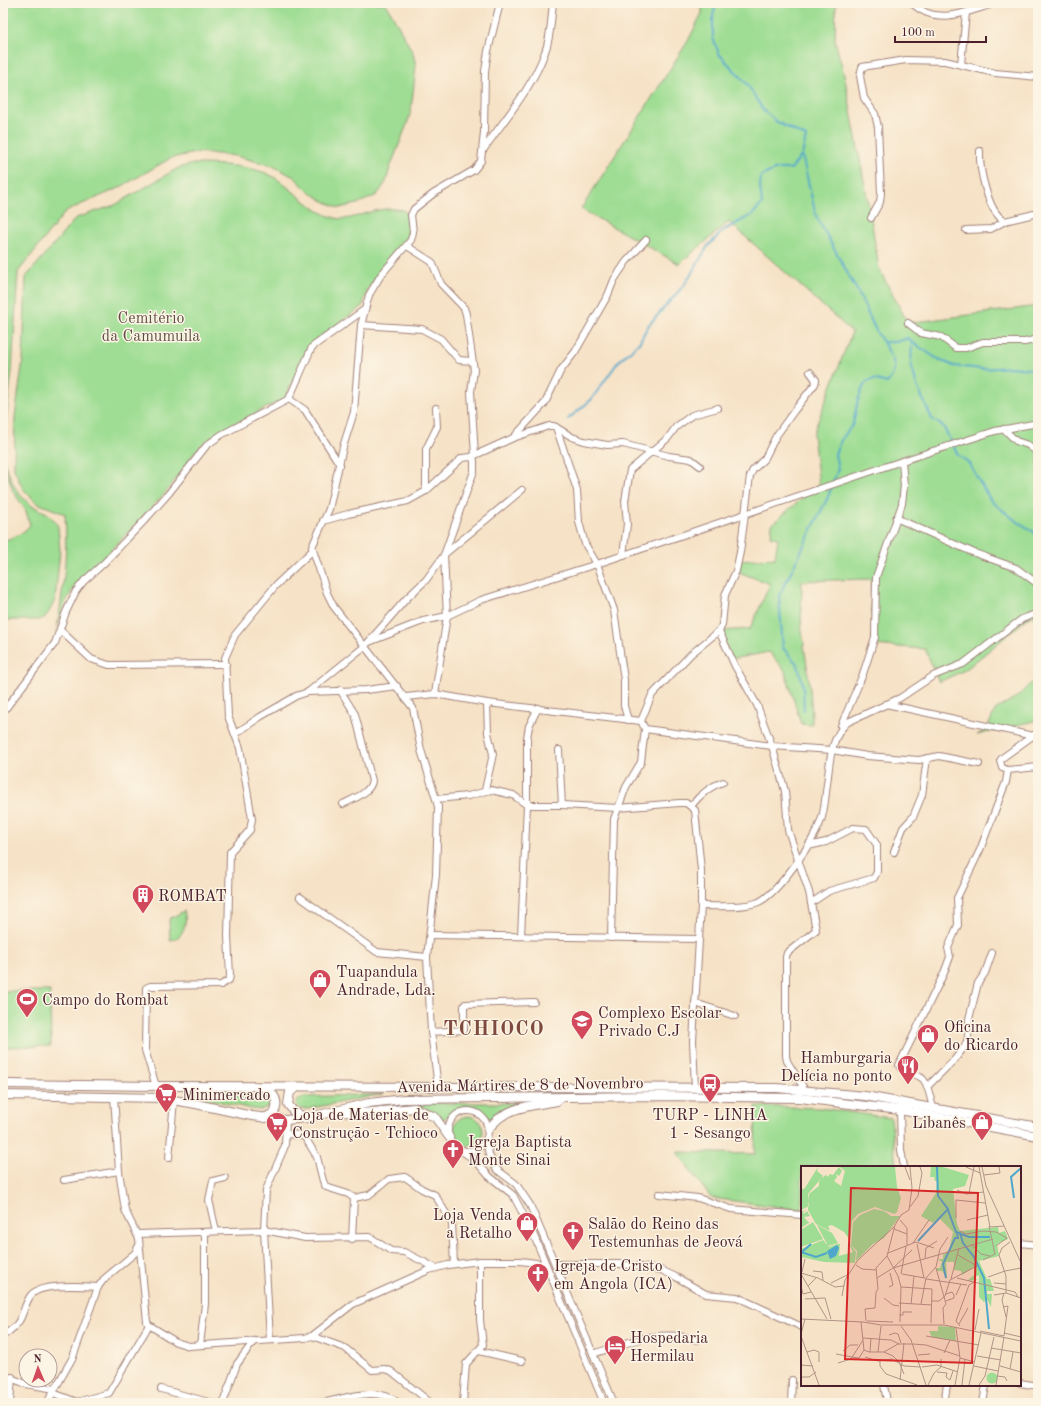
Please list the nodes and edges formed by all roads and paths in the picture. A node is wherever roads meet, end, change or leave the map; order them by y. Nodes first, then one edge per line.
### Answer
1 (500, 3) edge
2 (552, 3) edge
3 (912, 3) edge
4 (975, 3) edge
5 (997, 3) edge
6 (972, 10) junction
7 (966, 13) junction
8 (961, 64) junction
9 (1038, 77) edge
10 (483, 150) junction
11 (980, 151) dead end
12 (1038, 213) edge
13 (871, 218) dead end
14 (1005, 221) junction
15 (966, 230) dead end
16 (646, 240) dead end
17 (407, 246) junction
18 (364, 310) junction
19 (908, 323) dead end
20 (361, 325) junction
21 (1038, 339) edge
22 (472, 361) junction
23 (810, 372) dead end
24 (289, 399) junction
25 (436, 408) dead end
26 (718, 408) dead end
27 (1038, 423) edge
28 (556, 428) junction
29 (1004, 429) junction
30 (513, 438) junction
31 (653, 452) junction
32 (1038, 453) edge
33 (473, 456) junction
34 (902, 461) junction
35 (340, 465) junction
36 (700, 466) dead end
37 (426, 490) junction
38 (522, 490) dead end
39 (744, 515) junction
40 (896, 518) junction
41 (323, 521) junction
42 (312, 550) junction
43 (444, 554) junction
44 (623, 555) junction
45 (597, 564) junction
46 (1038, 584) edge
47 (1038, 613) edge
48 (447, 616) junction
49 (719, 630) junction
50 (61, 631) junction
51 (367, 644) junction
52 (226, 664) junction
53 (397, 686) junction
54 (340, 690) junction
55 (308, 692) junction
56 (435, 694) junction
57 (406, 697) junction
58 (487, 703) junction
59 (886, 704) junction
60 (538, 708) junction
61 (3, 712) edge
62 (628, 720) junction
63 (641, 721) junction
64 (841, 728) junction
65 (645, 729) junction
66 (235, 734) junction
67 (1036, 735) edge
68 (772, 746) junction
69 (559, 750) dead end
70 (832, 750) junction
71 (927, 758) junction
72 (979, 764) dead end
73 (1038, 767) edge
74 (1008, 770) junction
75 (723, 782) dead end
76 (485, 790) junction
77 (436, 799) junction
78 (343, 804) dead end
79 (528, 805) junction
80 (562, 805) junction
81 (691, 806) junction
82 (618, 808) junction
83 (808, 846) junction
84 (894, 852) dead end
85 (799, 863) junction
86 (300, 897) dead end
87 (811, 903) junction
88 (701, 906) junction
89 (430, 935) junction
90 (521, 936) junction
91 (611, 938) junction
92 (698, 939) junction
93 (992, 953) dead end
94 (427, 957) junction
95 (534, 1002) dead end
96 (695, 1003) junction
97 (735, 1016) dead end
98 (430, 1032) junction
99 (3, 1084) edge
100 (156, 1086) junction
101 (264, 1087) junction
102 (299, 1087) junction
103 (438, 1087) junction
104 (927, 1087) junction
105 (695, 1088) junction
106 (805, 1090) junction
107 (3, 1095) edge
108 (114, 1096) junction
109 (578, 1097) junction
110 (174, 1100) junction
111 (933, 1107) junction
112 (900, 1110) junction
113 (333, 1112) junction
114 (263, 1118) junction
115 (306, 1118) junction
116 (286, 1120) junction
117 (1038, 1127) edge
118 (488, 1130) junction
119 (286, 1134) junction
120 (1038, 1136) edge
121 (448, 1137) junction
122 (486, 1139) junction
123 (458, 1148) junction
124 (169, 1158) dead end
125 (904, 1166) edge
126 (119, 1171) junction
127 (225, 1178) dead end
128 (64, 1180) dead end
129 (660, 1194) dead end
130 (354, 1198) junction
131 (801, 1215) edge
132 (264, 1230) junction
133 (216, 1231) junction
134 (205, 1232) junction
135 (137, 1234) junction
136 (352, 1239) junction
137 (1021, 1243) edge
138 (1038, 1246) edge
139 (138, 1247) junction
140 (480, 1262) junction
141 (454, 1264) junction
142 (545, 1264) junction
143 (555, 1264) junction
144 (436, 1268) junction
145 (98, 1287) junction
146 (149, 1325) junction
147 (801, 1327) edge
148 (3, 1336) edge
149 (312, 1336) junction
150 (270, 1340) junction
151 (697, 1340) dead end
152 (254, 1341) junction
153 (200, 1345) junction
154 (479, 1351) junction
155 (594, 1354) junction
156 (522, 1361) dead end
157 (3, 1374) edge
158 (12, 1377) junction
159 (792, 1380) dead end
160 (1021, 1382) edge
161 (884, 1386) edge
162 (947, 1386) edge
163 (986, 1386) edge
164 (1038, 1386) edge
165 (161, 1389) dead end
166 (54, 1391) junction
167 (887, 1402) dead end
168 (10, 1403) edge
169 (47, 1403) edge
170 (212, 1403) edge
171 (223, 1403) edge
172 (321, 1403) edge
173 (398, 1403) edge
174 (431, 1403) edge
175 (463, 1403) edge
176 (604, 1403) edge
177 (614, 1403) edge
178 (791, 1403) edge
179 (944, 1403) edge
180 (983, 1403) edge

1 - 10 street
2 - 10 street
3 - 7 street
4 - 6 street
5 - 6 street
6 - 7 street
7 - 8 street
8 - 9 street
8 - 13 street
10 - 17 street
11 - 14 street
12 - 14 street
14 - 15 street
16 - 30 street
17 - 18 street
17 - 22 street
18 - 20 street
18 - 24 street
19 - 21 street
20 - 22 street
20 - 35 street
22 - 33 street
23 - 39 street
24 - 35 street
24 - 50 street
25 - 37 street
26 - 31 street
27 - 29 street
28 - 30 street
28 - 31 street
28 - 45 street
29 - 32 street
29 - 34 street
30 - 33 street
31 - 36 street
31 - 44 street
33 - 37 street
33 - 43 street
34 - 39 street
34 - 40 street
35 - 41 street
37 - 41 street
38 - 43 street
39 - 44 street
39 - 49 street
40 - 46 street
40 - 64 street
41 - 42 street
42 - 51 street
42 - 52 street
43 - 48 street
43 - 51 street
44 - 45 street
45 - 48 street
45 - 62 street
47 - 59 street
48 - 51 street
48 - 56 street
49 - 63 street
49 - 68 street
50 - 52 street
50 - 61 street
51 - 53 street
51 - 55 street
52 - 66 street
53 - 54 street
53 - 57 street
54 - 55 street
54 - 78 street
55 - 66 street
56 - 57 street
56 - 58 street
57 - 77 street
58 - 60 street
58 - 76 street
59 - 64 street
59 - 67 street
60 - 62 street
60 - 79 street
62 - 63 street
63 - 65 street
64 - 70 street
65 - 68 street
65 - 82 street
66 - 100 street
67 - 74 street
68 - 70 street
68 - 85 street
69 - 80 street
70 - 71 street
70 - 83 street
71 - 72 street
71 - 84 street
73 - 74 street
74 - 104 street
75 - 81 street
76 - 77 street
76 - 79 street
77 - 89 street
79 - 80 street
79 - 90 street
80 - 82 street
81 - 82 street
81 - 88 street
82 - 91 street
83 - 85 street
83 - 87 street
85 - 87 street
85 - 88 street
86 - 94 street
87 - 106 street
88 - 92 street
89 - 90 street
89 - 94 street
90 - 91 street
91 - 92 street
92 - 96 street
93 - 104 street
94 - 98 street
95 - 98 street
96 - 97 street
96 - 105 street
98 - 103 street
99 - 100 main road, Avenida Mártires de 8 de Novembro
100 - 101 main road, Avenida Mártires de 8 de Novembro
101 - 102 main road, Avenida Mártires de 8 de Novembro
101 - 114 main road
102 - 103 main road, Avenida Mártires de 8 de Novembro
102 - 115 main road
103 - 105 main road, Avenida Mártires de 8 de Novembro
104 - 111 street
105 - 106 main road, Avenida Mártires de 8 de Novembro
106 - 111 main road, Avenida Mártires de 8 de Novembro
107 - 108 main road, Avenida Mártires de 8 de Novembro
108 - 110 main road, Avenida Mártires de 8 de Novembro
108 - 126 street
109 - 112 main road, Avenida Mártires de 8 de Novembro
109 - 113 main road, Avenida Mártires de 8 de Novembro
109 - 118 main road
110 - 114 main road, Avenida Mártires de 8 de Novembro
110 - 124 street
111 - 117 main road, Avenida Mártires de 8 de Novembro
112 - 120 main road, Avenida Mártires de 8 de Novembro
112 - 125 street
113 - 115 main road, Avenida Mártires de 8 de Novembro
113 - 121 main road
114 - 116 main road, Avenida Mártires de 8 de Novembro
115 - 116 main road, Avenida Mártires de 8 de Novembro
116 - 119 street
118 - 121 street
118 - 122 street
119 - 130 street
119 - 132 street
121 - 123 street
122 - 123 street
122 - 143 street
123 - 142 street
126 - 128 street
126 - 135 street
127 - 133 street
129 - 131 street
130 - 136 street
130 - 141 street
132 - 133 street
132 - 136 street
132 - 150 street
133 - 134 street
134 - 135 street
134 - 153 street
135 - 139 street
136 - 144 street
137 - 138 street
139 - 145 street
139 - 146 street
140 - 141 street
140 - 142 street
140 - 154 street
141 - 144 street
142 - 176 street
143 - 147 street
143 - 155 street
144 - 149 street
145 - 148 street
145 - 166 street
146 - 153 street
146 - 166 street
149 - 150 street
149 - 174 street
150 - 152 street
151 - 155 street
152 - 153 street
152 - 171 street
154 - 156 street
154 - 175 street
155 - 177 street
157 - 158 street
158 - 166 street
158 - 168 street
159 - 178 street
160 - 164 street
161 - 167 street
162 - 179 street
163 - 180 street
165 - 170 street
166 - 169 street
172 - 173 street

